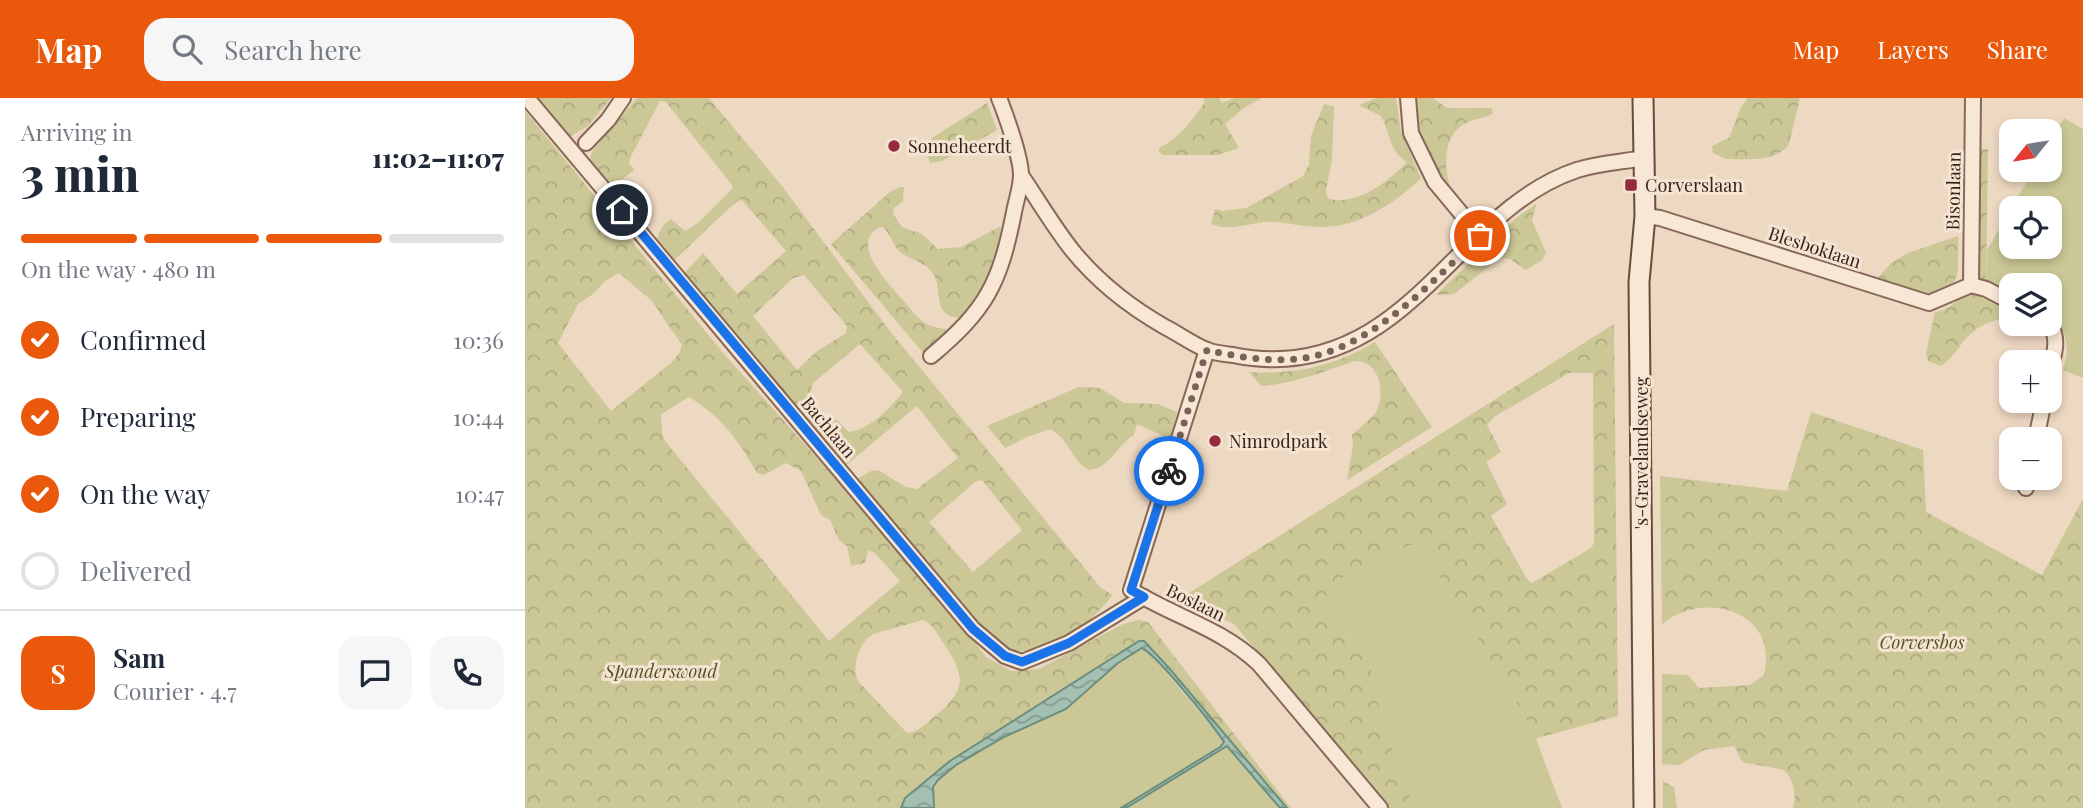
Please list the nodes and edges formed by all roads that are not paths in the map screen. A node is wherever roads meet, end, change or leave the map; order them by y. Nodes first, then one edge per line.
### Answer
1 (527, 98) edge
2 (623, 98) edge
3 (999, 98) edge
4 (1408, 98) edge
5 (1643, 98) edge
6 (1973, 98) edge
7 (586, 143) dead end
8 (1644, 158) junction
9 (1021, 175) junction
10 (1645, 216) junction
11 (1480, 236) junction
12 (1971, 285) junction
13 (1999, 296) edge
14 (1207, 350) junction
15 (931, 356) dead end
16 (1144, 597) junction
17 (1380, 808) edge
18 (1644, 808) edge

1 - 16 street, Bachlaan
2 - 7 street
3 - 9 street
4 - 11 street
5 - 8 street, 's-Gravelandseweg
6 - 12 street, Bisonlaan
8 - 10 street, 's-Gravelandseweg
8 - 11 street
9 - 14 street
9 - 15 street
10 - 12 street, Blesboklaan
10 - 18 street, 's-Gravelandseweg
11 - 14 street
12 - 13 street
14 - 16 street, Boslaan
16 - 17 street, Boslaan

